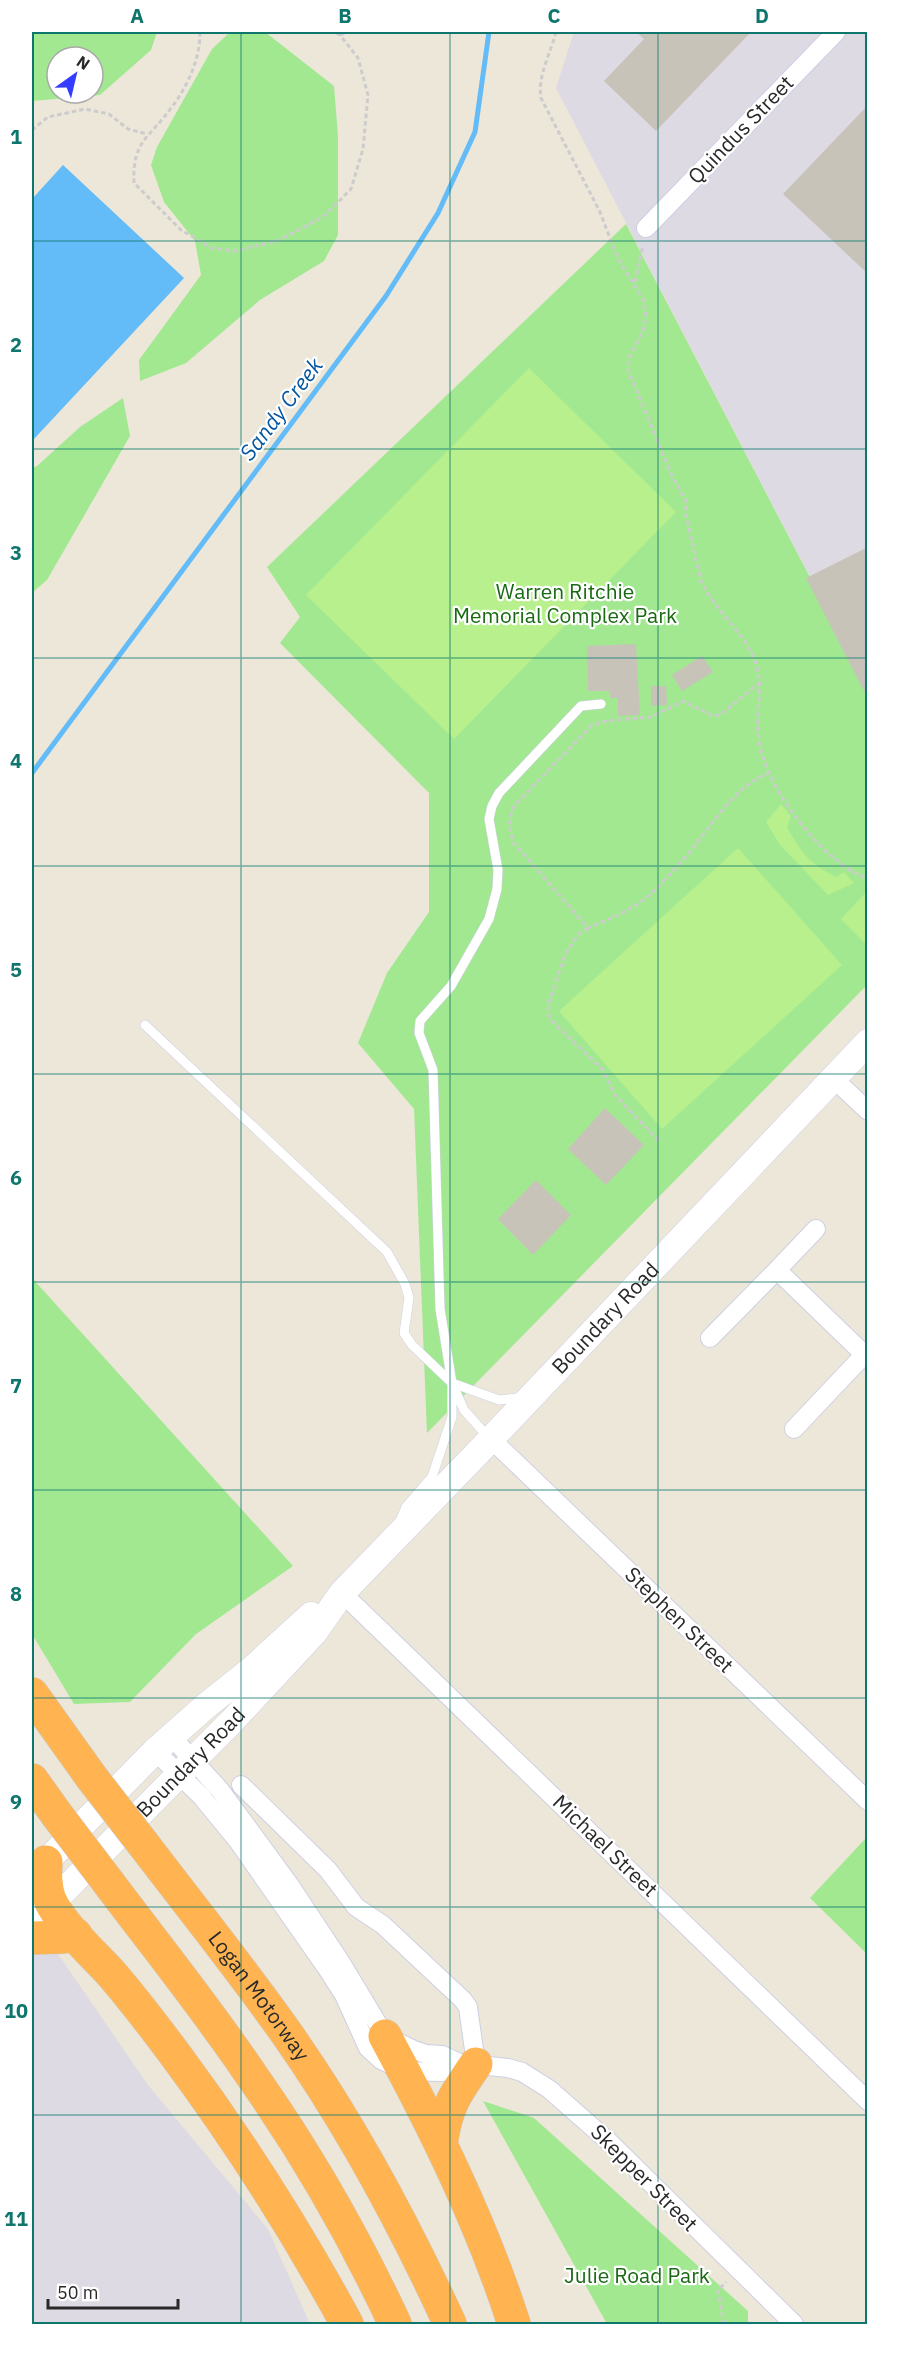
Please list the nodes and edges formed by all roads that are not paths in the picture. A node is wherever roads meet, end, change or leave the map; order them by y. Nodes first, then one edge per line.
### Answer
1 (836, 32) edge
2 (646, 228) road end
3 (601, 704) dead end
4 (145, 1025) dead end
5 (867, 1042) edge
6 (833, 1078) junction
7 (867, 1111) edge
8 (816, 1229) dead end
9 (777, 1270) junction
10 (710, 1338) dead end
11 (866, 1356) edge
12 (452, 1383) junction
13 (532, 1396) junction
14 (794, 1429) dead end
15 (491, 1440) junction
16 (391, 1542) junction
17 (342, 1593) junction
18 (32, 1694) edge
19 (163, 1743) junction
20 (187, 1768) junction
21 (32, 1779) edge
22 (242, 1785) dead end
23 (867, 1801) edge
24 (38, 1869) edge
25 (41, 1913) edge
26 (76, 1935) junction
27 (32, 1938) edge
28 (385, 2036) junction
29 (468, 2064) junction
30 (404, 2070) junction
31 (867, 2101) edge
32 (441, 2144) junction
33 (346, 2325) edge
34 (395, 2325) edge
35 (450, 2325) edge
36 (514, 2325) edge
37 (794, 2325) edge

1 - 2 street, Quindus Street
3 - 12 lane
4 - 12 lane
5 - 6 main road, Boundary Road
6 - 7 street
6 - 13 main road, Boundary Road
8 - 9 street
9 - 10 street
9 - 11 street
11 - 14 street
12 - 13 lane
12 - 15 lane
12 - 16 lane
13 - 15 main road, Boundary Road
15 - 16 main road, Boundary Road
15 - 23 street, Stephen Street
16 - 17 main road, Boundary Road
17 - 19 main road, Boundary Road
17 - 20 main road, Boundary Road
17 - 31 street, Michael Street
18 - 35 highway, Logan Motorway, bridge
19 - 20 street
19 - 24 main road, Boundary Road
20 - 25 main road, Boundary Road
20 - 28 street
20 - 30 street
21 - 34 highway, bridge
22 - 29 street
24 - 25 highway
25 - 26 highway
26 - 27 highway
26 - 33 highway
28 - 29 street, Skepper Street
28 - 30 highway
29 - 30 street, Skepper Street
29 - 32 highway
29 - 37 street, Skepper Street
30 - 32 highway
32 - 36 highway

